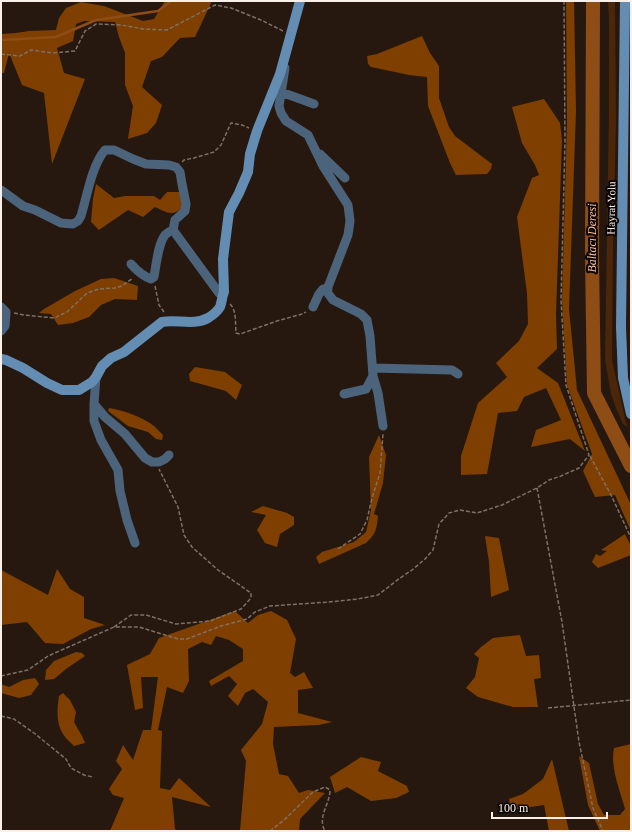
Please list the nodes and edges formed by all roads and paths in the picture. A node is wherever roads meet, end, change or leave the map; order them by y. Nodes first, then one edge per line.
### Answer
1 (300, 1) edge
2 (564, 1) edge
3 (625, 1) edge
4 (291, 35) junction
5 (1, 54) edge
6 (281, 92) junction
7 (314, 104) dead end
8 (257, 131) junction
9 (315, 148) junction
10 (176, 167) junction
11 (345, 178) dead end
12 (1, 190) edge
13 (173, 230) junction
14 (132, 264) dead end
15 (140, 273) junction
16 (154, 278) junction
17 (328, 289) junction
18 (222, 296) junction
19 (313, 307) joint
20 (3, 309) edge
21 (165, 313) dead end
22 (1, 331) edge
23 (1, 359) edge
24 (373, 372) junction
25 (458, 374) dead end
26 (96, 377) junction
27 (344, 394) dead end
28 (94, 404) junction
29 (631, 414) edge
30 (383, 426) joint
31 (169, 455) dead end
32 (589, 455) junction
33 (156, 462) junction
34 (537, 488) junction
35 (631, 538) edge
36 (136, 543) dead end
37 (338, 549) dead end
38 (114, 627) junction
39 (1, 676) edge
40 (631, 700) edge
41 (574, 706) junction
42 (548, 708) dead end
43 (1, 716) edge
44 (93, 777) dead end
45 (270, 831) edge
46 (324, 831) edge
47 (604, 831) edge

1 - 4 street
2 - 32 path
3 - 29 street, Hayrat Yolu
4 - 5 path
4 - 6 street
4 - 8 street
6 - 7 street
6 - 9 street
8 - 10 path
8 - 18 street
9 - 11 street
9 - 17 street
10 - 12 street
10 - 13 street
13 - 16 street
13 - 18 street
14 - 15 street
15 - 16 street
15 - 20 path
16 - 21 path
17 - 19 street
17 - 24 street
18 - 19 path
18 - 26 street
20 - 22 street
23 - 26 street
24 - 25 street
24 - 27 street
24 - 30 street
26 - 28 street
28 - 33 street
28 - 36 street
30 - 37 path
31 - 33 street
32 - 34 path
32 - 35 path
33 - 38 path
34 - 38 path
34 - 41 path
38 - 39 path
40 - 41 path
41 - 42 path
41 - 47 path
43 - 44 path
45 - 46 path

